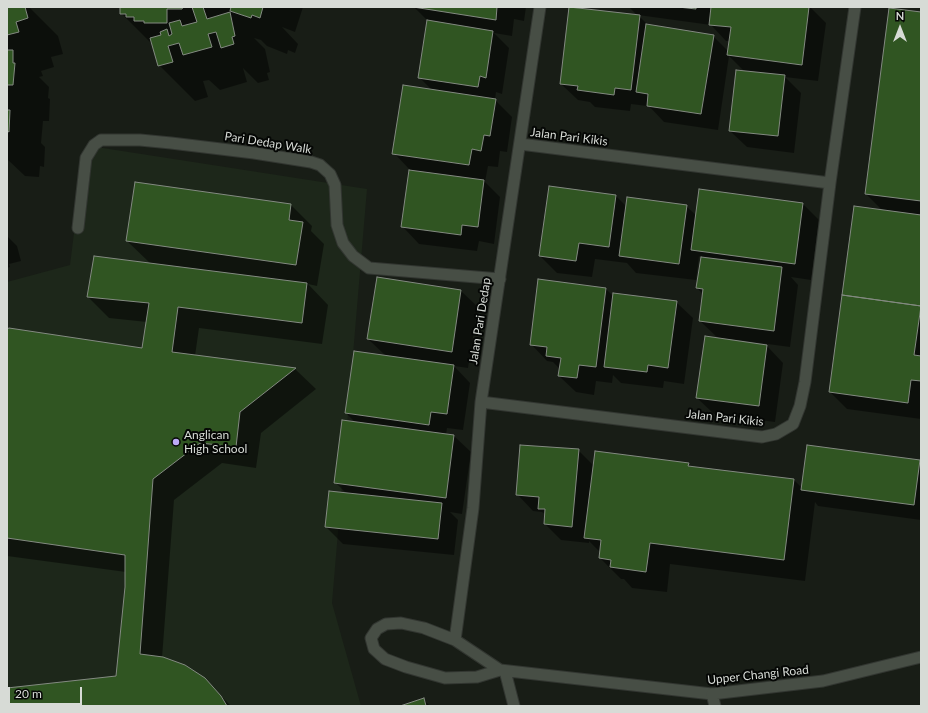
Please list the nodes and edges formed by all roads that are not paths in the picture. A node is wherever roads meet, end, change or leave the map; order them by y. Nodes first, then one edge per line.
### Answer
1 (540, 7) edge
2 (855, 7) edge
3 (520, 144) junction
4 (830, 183) junction
5 (78, 228) dead end
6 (500, 279) junction
7 (481, 402) junction
8 (455, 640) junction
9 (921, 657) edge
10 (503, 670) junction
11 (712, 694) junction
12 (514, 706) edge
13 (715, 706) edge

1 - 3 street, Jalan Pari Dedap
2 - 4 street, Jalan Pari Kikis
3 - 4 street, Jalan Pari Kikis
3 - 6 street, Jalan Pari Dedap
4 - 7 street, Jalan Pari Kikis
5 - 6 street, Pari Dedap Walk
6 - 7 street, Jalan Pari Dedap
7 - 8 street, Jalan Pari Dedap
8 - 10 street, Upper Changi Road
8 - 10 street, Upper Changi Road
9 - 11 street, Upper Changi Road
10 - 11 street, Upper Changi Road
10 - 12 street
11 - 13 street

